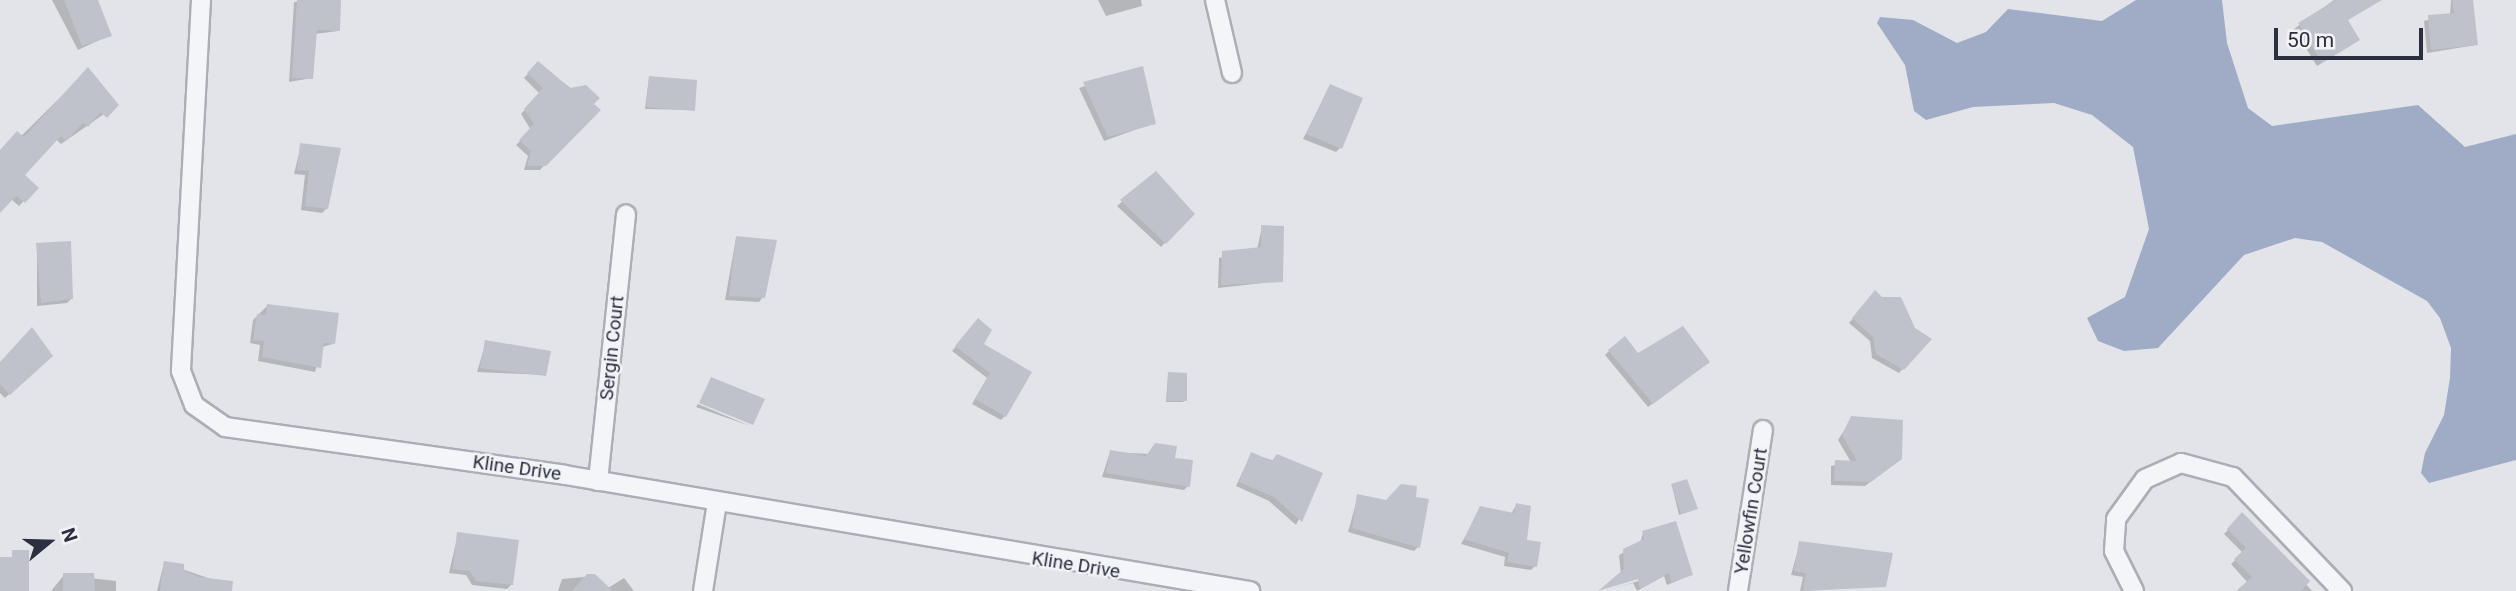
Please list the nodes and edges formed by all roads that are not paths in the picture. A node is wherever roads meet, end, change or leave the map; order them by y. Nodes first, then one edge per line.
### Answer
1 (201, 0) edge
2 (1215, 0) edge
3 (1232, 74) dead end
4 (626, 214) dead end
5 (1763, 430) dead end
6 (598, 481) junction
7 (717, 503) junction
8 (703, 591) edge
9 (1250, 591) edge
10 (1738, 591) edge
11 (2134, 591) edge
12 (2342, 591) edge

1 - 6 street, Kline Drive
2 - 3 street
4 - 6 street, Sergin Court
5 - 10 street, Yellowfin Court
6 - 7 street, Kline Drive
7 - 8 street
7 - 9 street, Kline Drive
11 - 12 street

